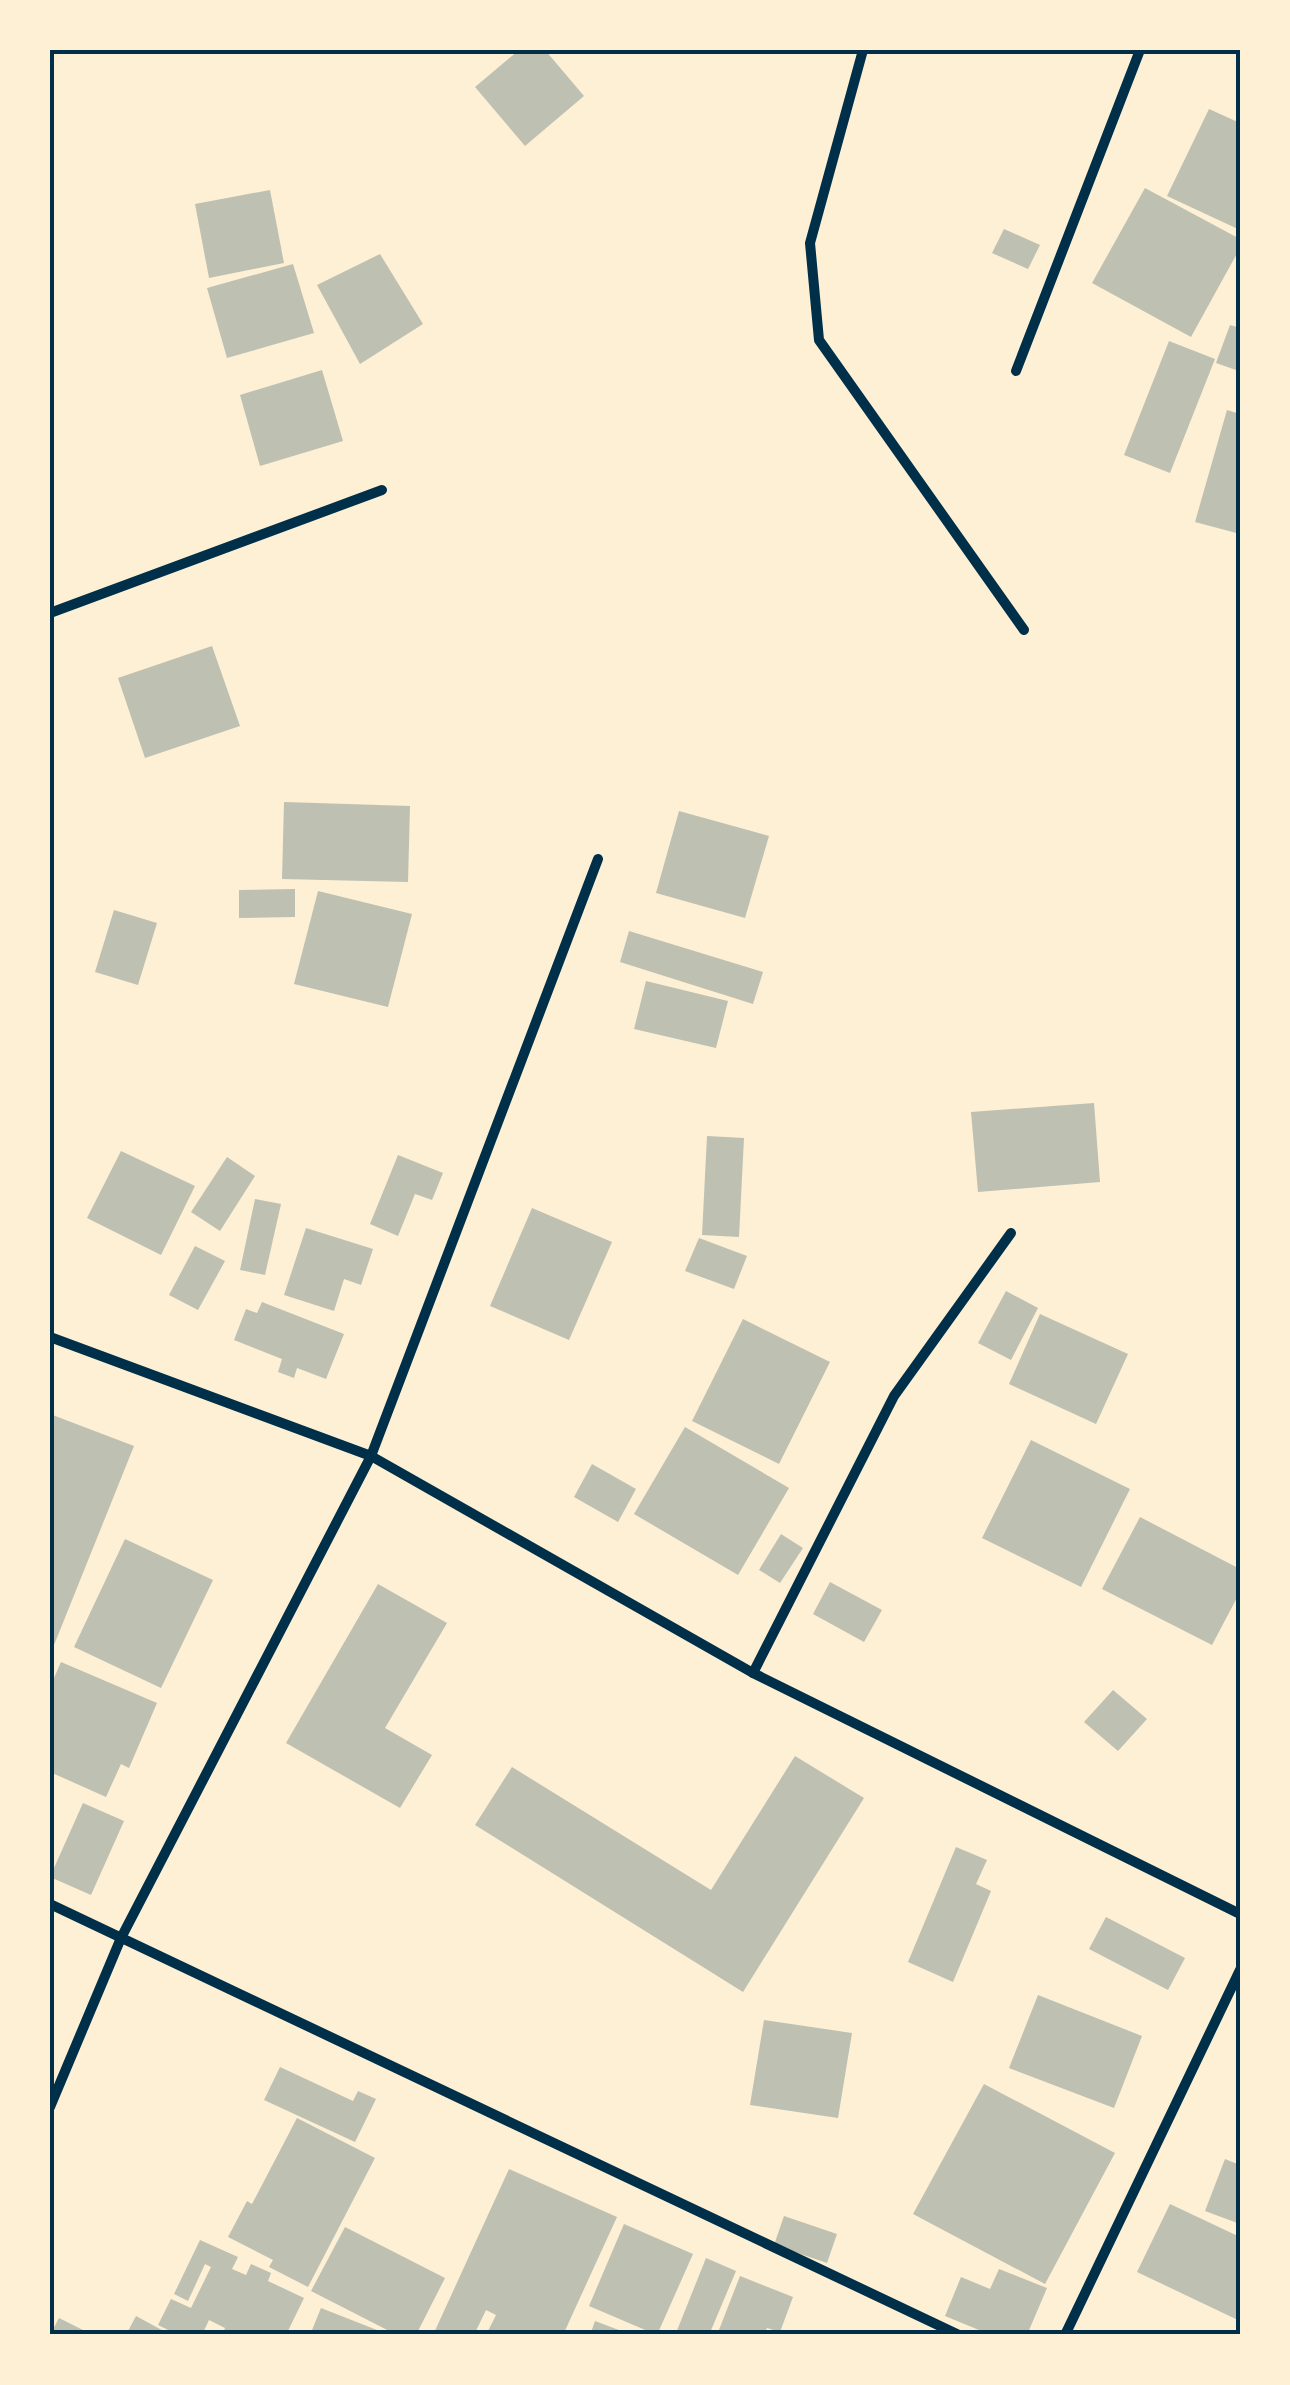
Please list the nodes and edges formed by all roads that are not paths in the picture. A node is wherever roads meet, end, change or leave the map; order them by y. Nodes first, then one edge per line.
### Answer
1 (863, 50) edge
2 (1140, 50) edge
3 (1016, 371) dead end
4 (382, 490) dead end
5 (50, 612) edge
6 (1024, 630) dead end
7 (598, 859) dead end
8 (1011, 1233) dead end
9 (50, 1336) edge
10 (371, 1456) junction
11 (753, 1673) junction
12 (50, 1904) edge
13 (1240, 1914) edge
14 (121, 1938) junction
15 (1240, 1970) edge
16 (50, 2107) edge
17 (960, 2335) edge
18 (1065, 2335) edge

1 - 6 street
2 - 3 street
4 - 5 street
7 - 10 street
8 - 11 street
9 - 10 street
10 - 11 street
10 - 14 street
11 - 13 street
12 - 14 street
14 - 16 street
14 - 17 street
15 - 18 street

